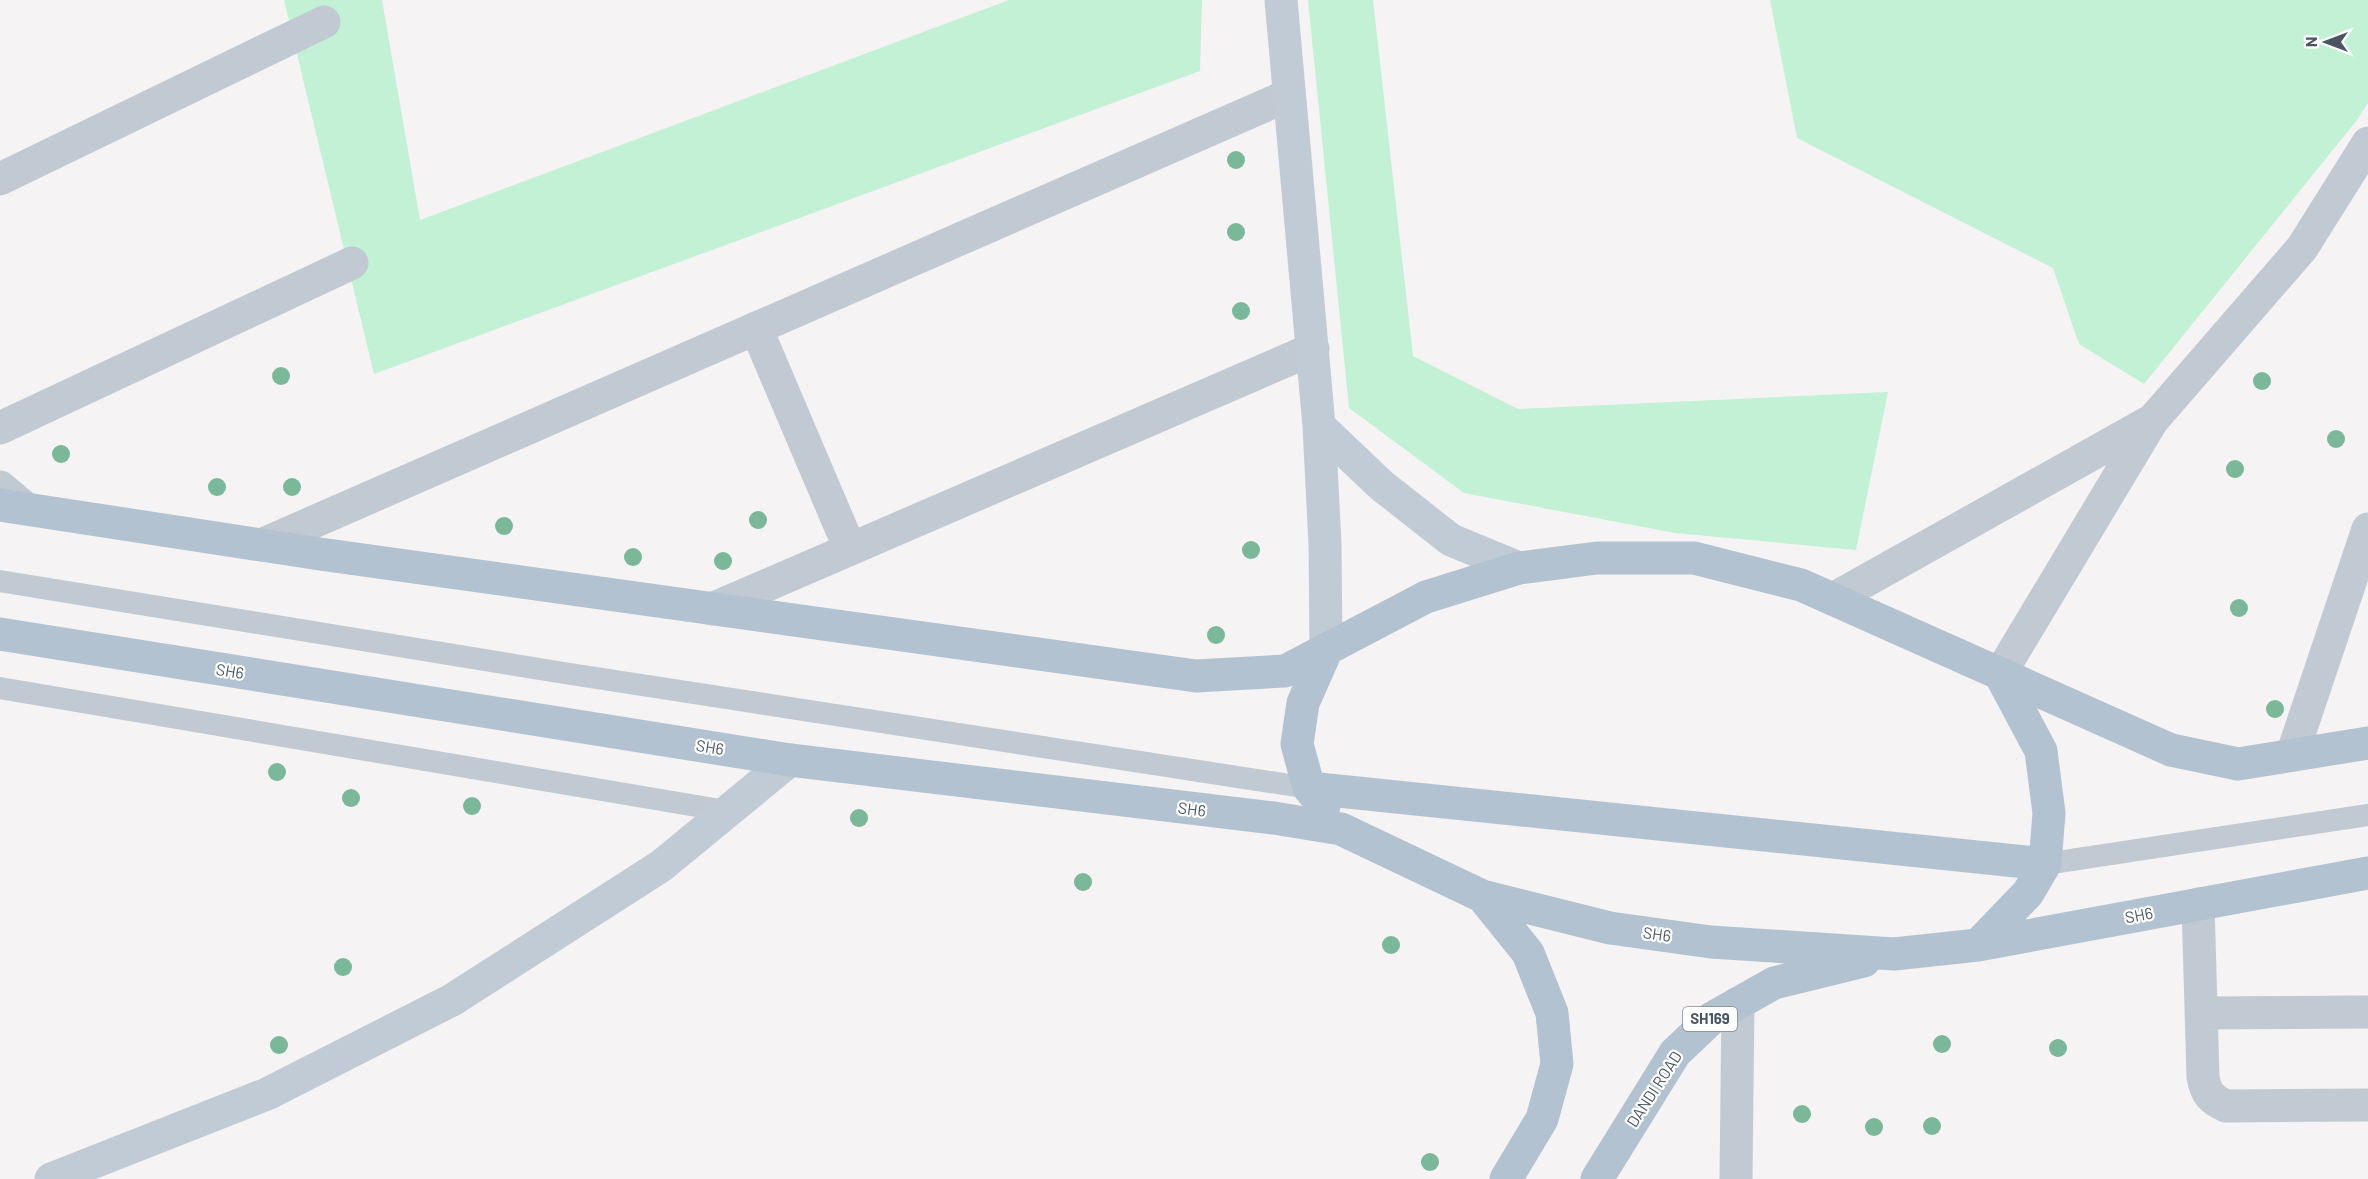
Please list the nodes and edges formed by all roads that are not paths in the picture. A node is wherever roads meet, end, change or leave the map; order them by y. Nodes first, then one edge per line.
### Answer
1 (1281, 0) edge
2 (324, 22) dead end
3 (1289, 95) junction
4 (2368, 143) edge
5 (0, 179) edge
6 (352, 263) dead end
7 (756, 328) junction
8 (1313, 349) junction
9 (2152, 421) junction
10 (1319, 426) junction
11 (0, 428) edge
12 (0, 487) edge
13 (12, 507) edge
14 (2368, 530) edge
15 (261, 545) junction
16 (850, 549) junction
17 (1519, 568) junction
18 (0, 581) edge
19 (1833, 599) junction
20 (712, 609) junction
21 (0, 634) edge
22 (1326, 651) junction
23 (2000, 674) junction
24 (0, 688) edge
25 (2368, 743) edge
26 (2292, 755) junction
27 (790, 760) junction
28 (1309, 788) junction
29 (726, 811) junction
30 (2368, 814) edge
31 (1341, 829) junction
32 (2045, 864) junction
33 (2368, 873) edge
34 (1482, 896) junction
35 (2198, 904) junction
36 (1978, 945) junction
37 (1894, 954) junction
38 (1738, 1003) junction
39 (2368, 1012) edge
40 (2201, 1013) junction
41 (2368, 1105) edge
42 (51, 1179) edge
43 (1506, 1179) edge
44 (1597, 1179) edge
45 (1737, 1179) edge

1 - 3 street
2 - 5 street
3 - 7 street
3 - 8 street
4 - 9 street
6 - 11 street
7 - 15 street
7 - 16 street
8 - 10 street
8 - 16 street
9 - 19 street
9 - 23 street
10 - 17 street
10 - 22 street
12 - 13 street
13 - 15 main road
14 - 26 street
15 - 20 main road
16 - 20 street
17 - 19 main road
17 - 22 main road
18 - 28 lane
19 - 23 main road
20 - 22 main road
21 - 27 main road, SH6
22 - 28 main road
23 - 26 main road
23 - 32 main road
24 - 29 lane
25 - 26 main road
27 - 29 street
27 - 31 main road, SH6
28 - 31 main road
28 - 32 main road
29 - 42 street
30 - 32 lane
31 - 34 main road, SH6
32 - 36 main road
33 - 35 main road, SH6
34 - 37 main road, SH6
34 - 43 main road
35 - 36 main road, SH6
35 - 40 street
36 - 37 main road, SH6
37 - 38 main road, DANDI ROAD / SH169
38 - 44 main road, DANDI ROAD / SH169
38 - 45 street
39 - 40 street
40 - 41 street

